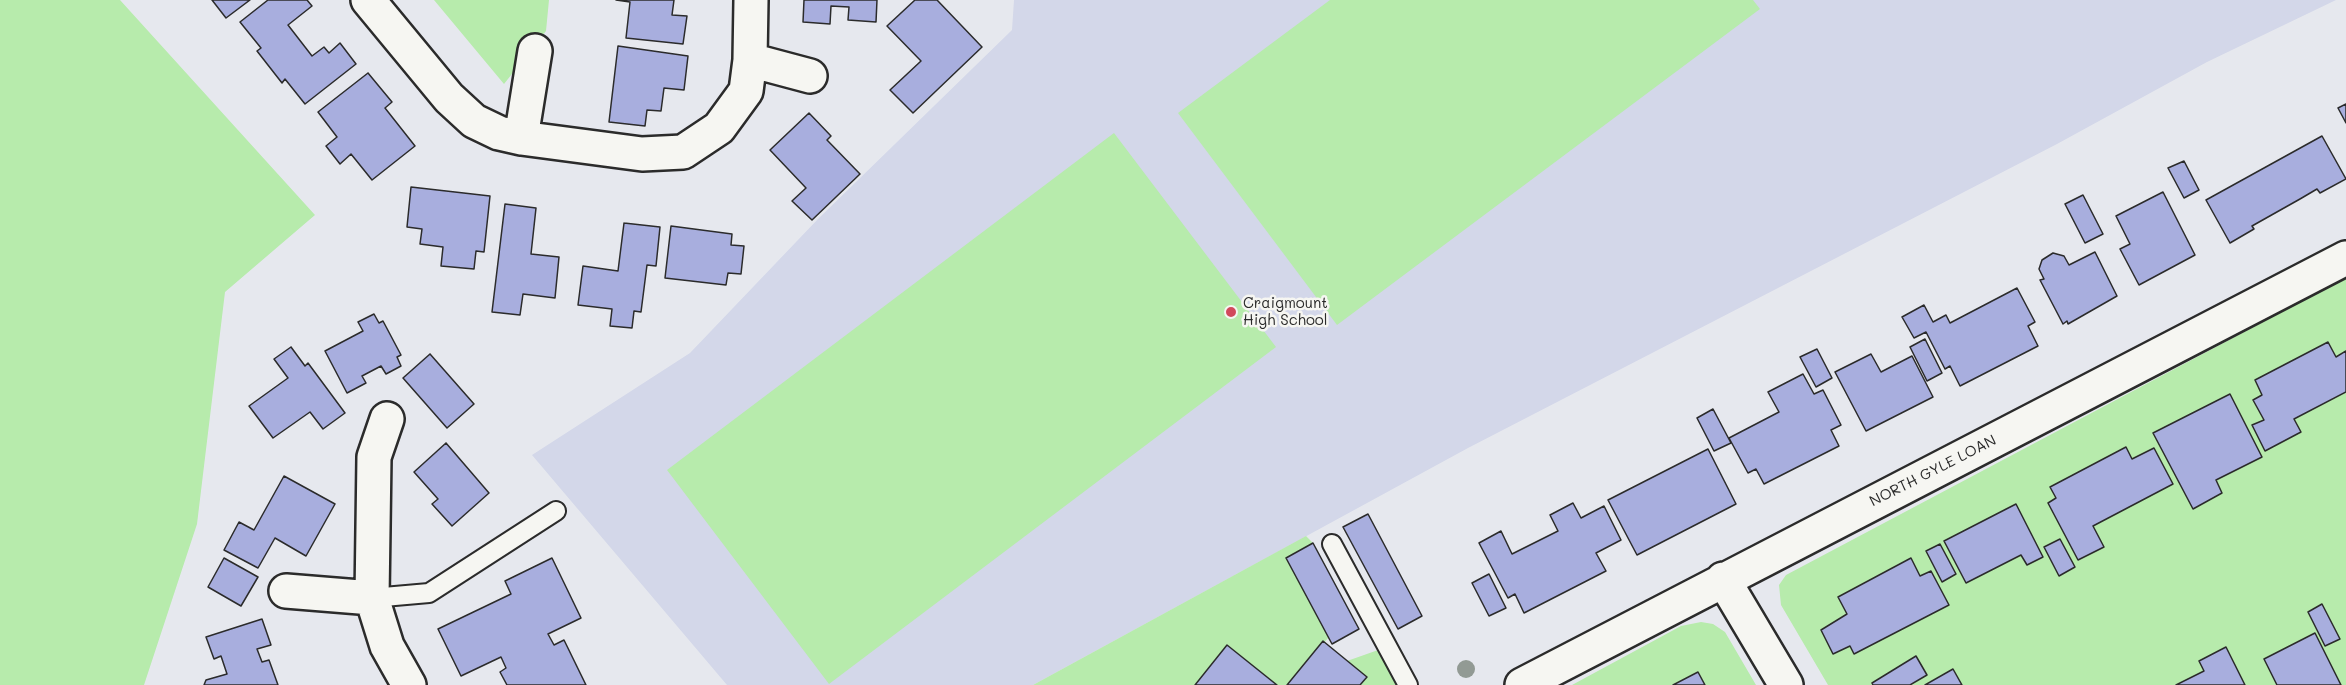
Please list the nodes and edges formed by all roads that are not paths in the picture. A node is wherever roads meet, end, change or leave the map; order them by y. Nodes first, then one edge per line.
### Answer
1 (368, 0) edge
2 (751, 0) edge
3 (535, 51) dead end
4 (750, 60) junction
5 (810, 76) dead end
6 (521, 138) junction
7 (2346, 258) edge
8 (387, 419) dead end
9 (556, 511) dead end
10 (1332, 544) dead end
11 (1723, 579) junction
12 (286, 591) dead end
13 (372, 598) junction
14 (409, 685) edge
15 (1408, 685) edge
16 (1522, 685) edge
17 (1786, 685) edge

1 - 6 street
2 - 4 street
3 - 6 street
4 - 5 street
4 - 6 street
7 - 11 street, NORTH GYLE LOAN
8 - 13 street
9 - 13 lane
10 - 15 lane
11 - 16 street, NORTH GYLE LOAN
11 - 17 street
12 - 13 street
13 - 14 street

